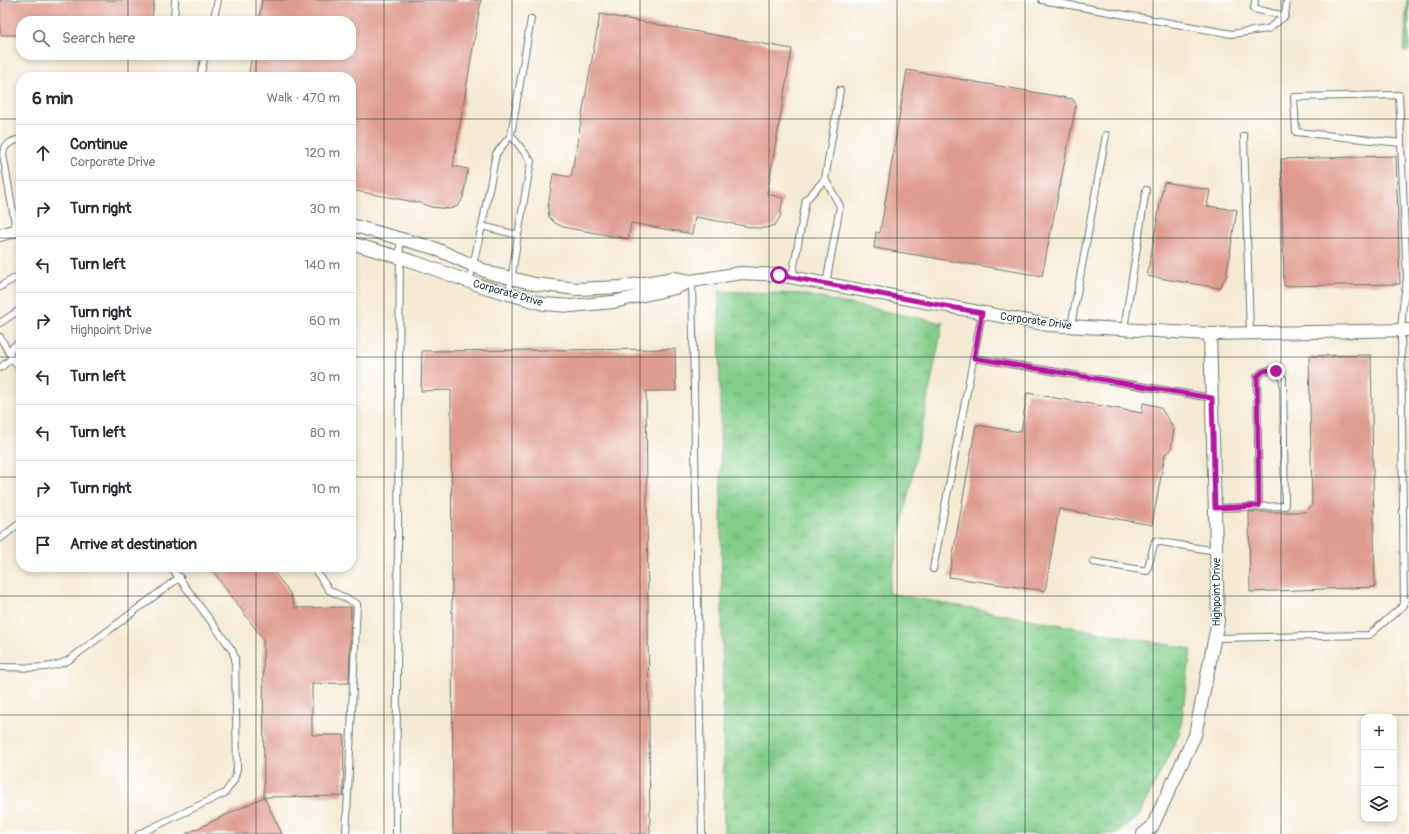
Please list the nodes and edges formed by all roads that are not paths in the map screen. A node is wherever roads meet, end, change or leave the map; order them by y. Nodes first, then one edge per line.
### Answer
1 (175, 0) edge
2 (218, 0) edge
3 (1042, 0) edge
4 (1255, 0) edge
5 (1287, 0) edge
6 (174, 16) edge
7 (214, 16) edge
8 (1284, 16) junction
9 (531, 19) dead end
10 (204, 60) edge
11 (201, 72) edge
12 (840, 90) dead end
13 (511, 135) junction
14 (1106, 135) dead end
15 (1244, 136) dead end
16 (16, 141) edge
17 (1401, 142) junction
18 (825, 179) junction
19 (1146, 190) dead end
20 (16, 220) edge
21 (356, 226) edge
22 (482, 226) junction
23 (16, 231) edge
24 (518, 235) junction
25 (0, 236) edge
26 (400, 238) junction
27 (356, 244) edge
28 (400, 257) junction
29 (473, 266) junction
30 (792, 277) junction
31 (16, 278) edge
32 (511, 278) junction
33 (692, 281) junction
34 (469, 282) junction
35 (826, 284) junction
36 (0, 287) edge
37 (509, 294) junction
38 (16, 313) edge
39 (982, 313) junction
40 (0, 323) edge
41 (1071, 326) junction
42 (1124, 330) junction
43 (1405, 330) edge
44 (1210, 334) junction
45 (1250, 334) junction
46 (0, 337) edge
47 (16, 345) edge
48 (8, 351) junction
49 (12, 358) junction
50 (974, 358) junction
51 (16, 363) edge
52 (0, 368) edge
53 (1212, 398) junction
54 (1259, 506) junction
55 (1215, 508) junction
56 (16, 526) edge
57 (0, 539) edge
58 (1216, 551) junction
59 (1093, 562) dead end
60 (933, 569) dead end
61 (176, 572) edge
62 (316, 572) edge
63 (180, 577) junction
64 (1215, 638) junction
65 (0, 667) edge
66 (140, 834) edge
67 (346, 834) edge
68 (396, 834) edge
69 (702, 834) edge
70 (1143, 834) edge

1 - 6 lane
2 - 7 lane
3 - 8 lane
4 - 8 lane
5 - 8 lane
9 - 13 lane
10 - 11 lane
12 - 18 lane
13 - 22 lane
13 - 24 lane
14 - 41 lane
15 - 45 lane
16 - 20 lane
17 - 17 lane
17 - 43 lane
18 - 30 lane
18 - 35 lane
19 - 42 lane
21 - 26 street, Corporate Drive
22 - 24 lane
22 - 29 lane
23 - 25 street
24 - 32 lane
26 - 28 lane
26 - 29 street, Corporate Drive
27 - 28 street, Corporate Drive
28 - 34 street, Corporate Drive
28 - 68 lane
29 - 32 street, Corporate Drive
29 - 34 lane
30 - 33 street, Corporate Drive
30 - 35 street, Corporate Drive
31 - 36 lane
32 - 33 street, Corporate Drive
32 - 37 lane
33 - 37 street, Corporate Drive
33 - 69 lane
34 - 37 street, Corporate Drive
35 - 39 street, Corporate Drive
38 - 40 lane
39 - 41 street, Corporate Drive
39 - 50 lane
41 - 42 street, Corporate Drive
42 - 44 street, Corporate Drive
43 - 45 street, Corporate Drive
43 - 64 lane
44 - 45 street, Corporate Drive
44 - 53 street, Highpoint Drive
46 - 48 lane
47 - 48 lane
48 - 49 lane
49 - 51 lane
49 - 52 lane
50 - 53 lane
50 - 60 lane
53 - 55 street, Highpoint Drive
54 - 54 lane
54 - 55 lane
55 - 58 street, Highpoint Drive
56 - 57 lane
58 - 59 lane
58 - 64 street, Highpoint Drive
61 - 63 lane
62 - 67 lane
63 - 65 lane
63 - 66 lane
64 - 70 street, Highpoint Drive

